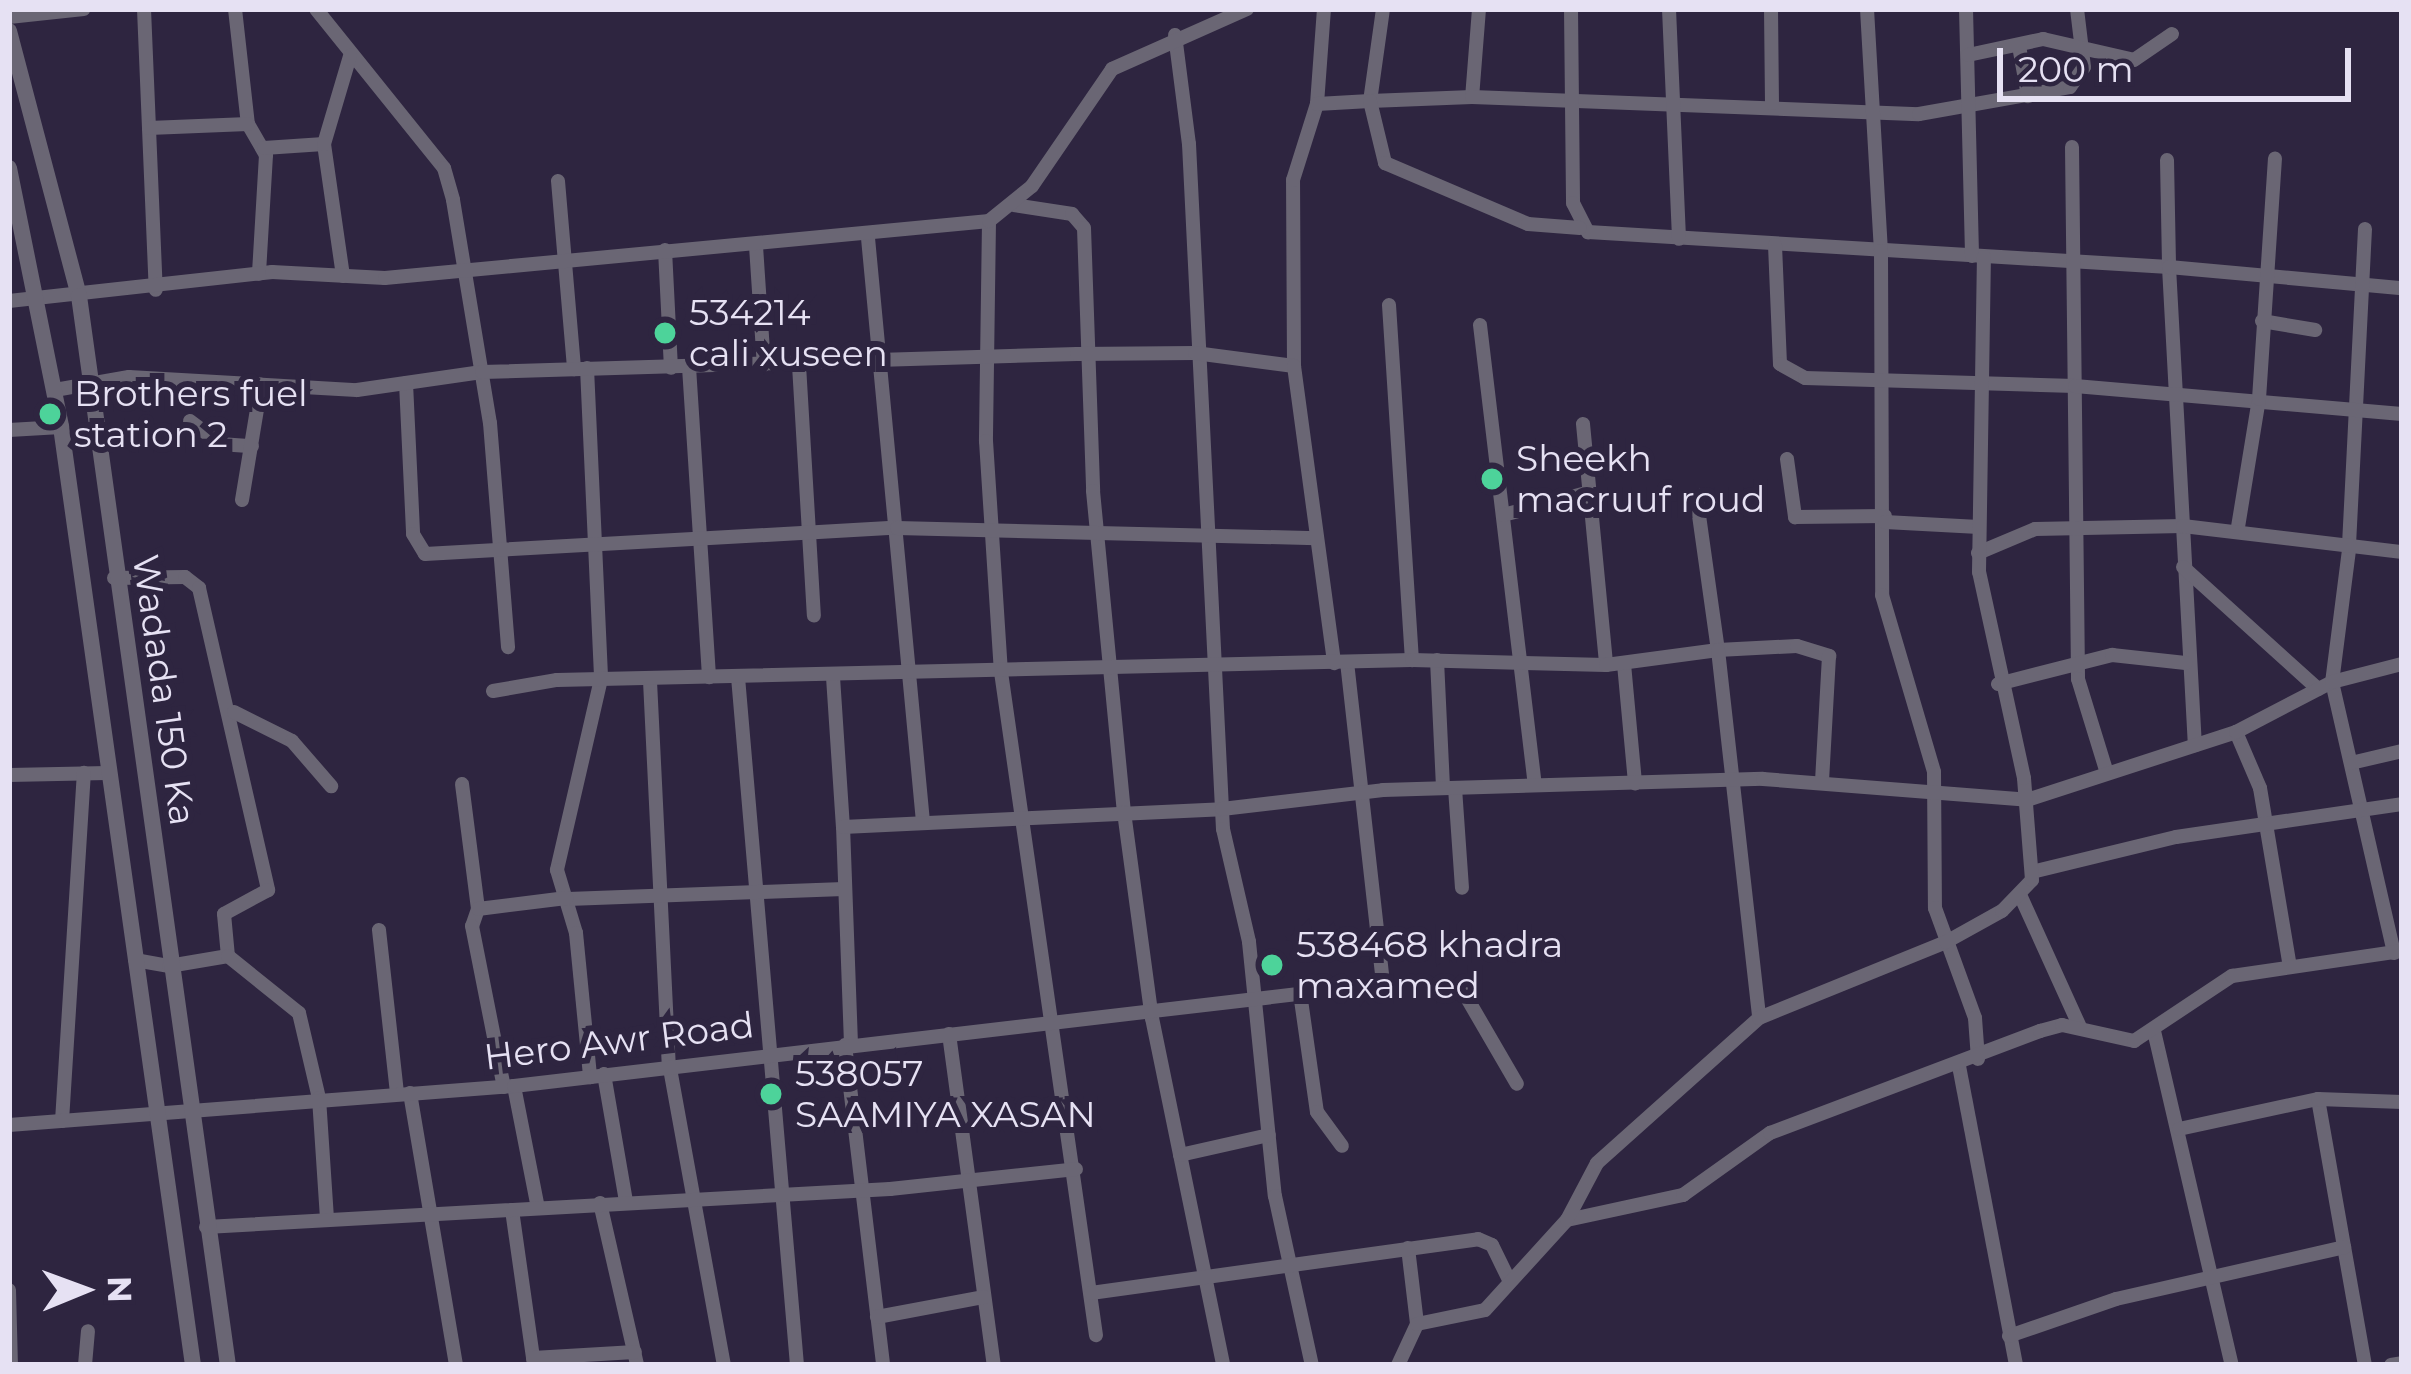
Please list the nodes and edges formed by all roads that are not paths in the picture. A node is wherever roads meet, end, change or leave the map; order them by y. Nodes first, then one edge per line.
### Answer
1 (84, 9) edge
2 (144, 9) edge
3 (235, 9) edge
4 (316, 9) edge
5 (1247, 9) edge
6 (1324, 9) edge
7 (1383, 9) edge
8 (1478, 9) edge
9 (1571, 9) edge
10 (1669, 9) edge
11 (1771, 9) edge
12 (1867, 9) edge
13 (1966, 9) edge
14 (2077, 9) edge
15 (9, 17) edge
16 (9, 31) edge
17 (2172, 34) dead end
18 (1175, 35) junction
19 (2084, 45) junction
20 (2019, 46) junction
21 (1968, 55) junction
22 (350, 56) junction
23 (2028, 96) junction
24 (1472, 97) junction
25 (1370, 101) junction
26 (1575, 103) junction
27 (1674, 103) junction
28 (1772, 103) junction
29 (1973, 103) junction
30 (1317, 104) junction
31 (1875, 111) junction
32 (248, 124) junction
33 (149, 128) junction
34 (324, 144) junction
35 (2072, 147) dead end
36 (264, 148) junction
37 (2275, 159) dead end
38 (2167, 160) dead end
39 (9, 168) edge
40 (558, 181) dead end
41 (1014, 205) junction
42 (988, 221) junction
43 (1580, 228) junction
44 (2365, 229) dead end
45 (868, 238) junction
46 (1679, 239) junction
47 (757, 245) junction
48 (1775, 245) junction
49 (665, 250) junction
50 (1881, 251) junction
51 (1978, 256) junction
52 (567, 258) junction
53 (2072, 261) junction
54 (2169, 267) junction
55 (465, 270) junction
56 (2264, 270) junction
57 (259, 274) junction
58 (343, 276) junction
59 (2361, 286) junction
60 (2402, 288) edge
61 (156, 290) junction
62 (79, 296) junction
63 (39, 298) junction
64 (9, 301) edge
65 (1389, 305) dead end
66 (2262, 321) junction
67 (1480, 325) dead end
68 (2315, 330) dead end
69 (1195, 353) junction
70 (1084, 354) junction
71 (987, 356) junction
72 (880, 360) junction
73 (764, 365) junction
74 (799, 365) junction
75 (688, 367) junction
76 (1294, 367) junction
77 (580, 368) junction
78 (671, 368) junction
79 (482, 371) junction
80 (406, 382) junction
81 (1884, 384) junction
82 (88, 385) junction
83 (261, 385) junction
84 (1982, 385) junction
85 (2075, 386) junction
86 (55, 390) junction
87 (2174, 393) junction
88 (2259, 399) junction
89 (2357, 407) junction
90 (2402, 414) edge
91 (190, 421) dead end
92 (1583, 424) dead end
93 (61, 427) junction
94 (9, 430) edge
95 (252, 446) junction
96 (1787, 459) dead end
97 (1590, 492) junction
98 (1696, 494) dead end
99 (242, 500) dead end
100 (1503, 514) junction
101 (1885, 519) junction
102 (2183, 526) junction
103 (2238, 526) junction
104 (1979, 527) junction
105 (2073, 527) junction
106 (896, 529) junction
107 (991, 532) junction
108 (804, 534) junction
109 (1096, 535) junction
110 (1202, 535) junction
111 (1317, 538) junction
112 (695, 541) junction
113 (600, 546) junction
114 (499, 547) junction
115 (2349, 550) junction
116 (2402, 552) edge
117 (1978, 553) junction
118 (2183, 567) junction
119 (114, 578) junction
120 (814, 616) dead end
121 (508, 647) dead end
122 (1718, 650) junction
123 (1412, 660) junction
124 (1437, 660) junction
125 (2078, 662) junction
126 (1340, 663) junction
127 (2186, 663) junction
128 (1624, 664) junction
129 (2402, 664) edge
130 (1525, 665) junction
131 (1606, 665) junction
132 (1210, 670) junction
133 (1107, 671) junction
134 (1001, 672) junction
135 (738, 676) junction
136 (913, 676) junction
137 (709, 677) junction
138 (833, 677) junction
139 (601, 679) junction
140 (650, 681) junction
141 (1998, 685) junction
142 (2325, 686) junction
143 (493, 691) dead end
144 (234, 712) junction
145 (2236, 732) junction
146 (2194, 745) junction
147 (2402, 751) edge
148 (2351, 764) junction
149 (84, 773) junction
150 (107, 773) junction
151 (2107, 773) junction
152 (9, 776) edge
153 (1731, 780) junction
154 (1635, 782) junction
155 (1822, 782) junction
156 (463, 784) dead end
157 (1535, 785) junction
158 (332, 786) dead end
159 (1449, 788) junction
160 (1361, 792) junction
161 (1936, 795) junction
162 (2027, 800) junction
163 (2402, 804) edge
164 (1222, 808) junction
165 (2362, 809) junction
166 (1124, 812) junction
167 (1022, 818) junction
168 (923, 822) junction
169 (2266, 822) junction
170 (843, 827) junction
171 (2032, 872) junction
172 (1462, 888) dead end
173 (844, 889) junction
174 (757, 892) junction
175 (2021, 897) junction
176 (567, 898) junction
177 (659, 898) junction
178 (478, 909) junction
179 (379, 930) dead end
180 (1946, 942) junction
181 (2398, 952) edge
182 (228, 956) junction
183 (135, 960) junction
184 (169, 966) junction
185 (2290, 967) junction
186 (1383, 983) junction
187 (1301, 1000) junction
188 (1255, 1002) junction
189 (1153, 1018) junction
190 (1759, 1018) junction
191 (1056, 1024) junction
192 (2080, 1027) junction
193 (2154, 1031) junction
194 (949, 1034) junction
195 (848, 1045) junction
196 (765, 1052) junction
197 (1978, 1059) junction
198 (669, 1063) junction
199 (1959, 1066) junction
200 (597, 1076) junction
201 (1517, 1084) dead end
202 (509, 1087) junction
203 (404, 1093) junction
204 (320, 1098) junction
205 (2318, 1099) junction
206 (2402, 1102) edge
207 (189, 1108) junction
208 (157, 1112) junction
209 (62, 1121) junction
210 (9, 1125) edge
211 (2179, 1129) junction
212 (1269, 1135) junction
213 (1342, 1147) dead end
214 (1180, 1155) junction
215 (1076, 1168) junction
216 (967, 1182) junction
217 (867, 1190) junction
218 (786, 1193) junction
219 (691, 1196) junction
220 (626, 1201) junction
221 (600, 1203) junction
222 (538, 1208) junction
223 (512, 1210) junction
224 (431, 1214) junction
225 (327, 1218) junction
226 (1567, 1220) junction
227 (206, 1226) junction
228 (2344, 1246) junction
229 (1408, 1248) junction
230 (1289, 1262) junction
231 (1204, 1271) junction
232 (2211, 1276) junction
233 (1509, 1280) junction
234 (9, 1290) edge
235 (1091, 1293) junction
236 (984, 1297) junction
237 (9, 1305) edge
238 (878, 1317) junction
239 (1418, 1324) junction
240 (88, 1331) dead end
241 (1096, 1335) dead end
242 (2008, 1336) junction
243 (636, 1359) edge
244 (533, 1361) edge
245 (2402, 1363) edge
246 (11, 1365) edge
247 (86, 1365) edge
248 (194, 1365) edge
249 (228, 1365) edge
250 (456, 1365) edge
251 (724, 1365) edge
252 (797, 1365) edge
253 (883, 1365) edge
254 (994, 1365) edge
255 (1223, 1365) edge
256 (1312, 1365) edge
257 (1398, 1365) edge
258 (2016, 1365) edge
259 (2232, 1365) edge
260 (2365, 1365) edge
261 (2391, 1365) edge

1 - 15 street
2 - 33 street
3 - 32 street
4 - 22 street
5 - 18 street
6 - 30 street
7 - 25 street
8 - 24 street
9 - 26 street
10 - 27 street
11 - 28 street
12 - 31 street
13 - 21 street
14 - 19 street
16 - 62 street, Wadada 150 Ka
17 - 19 street
18 - 41 street
18 - 69 street
19 - 20 street
19 - 23 street
20 - 21 street
20 - 23 street
21 - 29 street
22 - 34 street
22 - 55 street
23 - 29 street
24 - 25 street
24 - 26 street
25 - 30 street
25 - 43 street
26 - 27 street
26 - 43 street
27 - 28 street
27 - 46 street
28 - 31 street
29 - 31 street
29 - 51 street
30 - 76 street
31 - 50 street
32 - 33 street
32 - 36 street
33 - 61 street
34 - 36 street
34 - 58 street
35 - 53 street
36 - 57 street
37 - 56 street
38 - 54 street
39 - 63 street, Wadada 150 Ka
40 - 52 street
41 - 42 street
41 - 70 street
42 - 45 street
42 - 71 street
43 - 46 street
44 - 59 street
45 - 47 street
45 - 72 street
46 - 48 street
47 - 49 street
47 - 73 street
48 - 50 street
48 - 81 street
49 - 52 street
49 - 78 street
50 - 51 street
50 - 81 street
51 - 53 street
51 - 84 street
52 - 55 street
52 - 77 street
53 - 54 street
53 - 85 street
54 - 56 street
54 - 87 street
55 - 58 street
55 - 79 street
56 - 59 street
56 - 66 street
57 - 58 street
57 - 61 street
59 - 60 street
59 - 89 street
61 - 62 street
62 - 63 street
62 - 82 street, Wadada 150 Ka
63 - 64 street
63 - 86 street, Wadada 150 Ka
65 - 123 street
66 - 68 street
66 - 88 street
67 - 100 street
69 - 70 street
69 - 76 street
69 - 110 street
70 - 71 street
70 - 109 street
71 - 72 street
71 - 107 street
72 - 74 street
72 - 106 street
73 - 74 street
73 - 75 street
74 - 108 street
75 - 78 street
75 - 112 street
76 - 111 street
77 - 78 street
77 - 79 street
77 - 113 street
79 - 80 street
79 - 114 street
80 - 83 street
80 - 114 street
81 - 84 street
81 - 101 street
82 - 83 street
82 - 86 street
82 - 119 street, Wadada 150 Ka
83 - 95 street
84 - 85 street
84 - 104 street
85 - 87 street
85 - 105 street
86 - 93 street, Wadada 150 Ka
87 - 88 street
87 - 102 street
88 - 89 street
88 - 103 street
89 - 90 street
89 - 115 street
91 - 95 street
92 - 97 street
93 - 94 street
93 - 150 street, Wadada 150 Ka
95 - 99 street
96 - 101 street
97 - 100 street
97 - 131 street
98 - 122 street
100 - 130 street
101 - 104 street
101 - 161 street
102 - 103 street
102 - 105 street
102 - 118 street
103 - 115 street
104 - 117 street
105 - 117 street
105 - 125 street
106 - 107 street
106 - 108 street
106 - 136 street
107 - 109 street
107 - 134 street
108 - 112 street
108 - 120 street
109 - 110 street
109 - 133 street
110 - 111 street
110 - 132 street
111 - 126 street
112 - 113 street
112 - 137 street
113 - 114 street
113 - 139 street
114 - 121 street
115 - 116 street
115 - 142 street
117 - 141 street
118 - 127 street
118 - 142 street
119 - 144 street
119 - 184 street, Wadada 150 Ka
122 - 128 street
122 - 153 street
122 - 155 street
123 - 124 street
123 - 126 street
124 - 130 street
124 - 159 street
125 - 127 street
125 - 141 street
125 - 151 street
126 - 132 street
126 - 160 street
127 - 146 street
128 - 131 street
128 - 154 street
129 - 142 street
130 - 131 street
130 - 157 street
132 - 133 street
132 - 164 street
133 - 134 street
133 - 166 street
134 - 136 street
134 - 167 street
135 - 137 street
135 - 138 street
135 - 174 street
136 - 138 street
136 - 168 street
137 - 140 street
138 - 170 street
139 - 140 street
139 - 143 street
139 - 176 street
140 - 177 street
141 - 162 street
142 - 145 street
142 - 148 street
144 - 158 street
144 - 182 street
145 - 146 street
145 - 169 street
146 - 151 street
147 - 148 street
148 - 165 street
149 - 150 street
149 - 152 street
149 - 209 street
150 - 183 street, Wadada 150 Ka
151 - 162 street
153 - 154 street
153 - 155 street
153 - 190 street
154 - 157 street
155 - 161 street
156 - 178 street
157 - 159 street
159 - 160 street
159 - 172 street
160 - 164 street
160 - 186 street
161 - 162 street
161 - 180 street
162 - 171 street
163 - 165 street
164 - 166 street
164 - 188 street
165 - 169 street
165 - 181 street
166 - 167 street
166 - 189 street
167 - 168 street
167 - 191 street
168 - 170 street
169 - 171 street
169 - 185 street
170 - 173 street
171 - 175 street
173 - 174 street
173 - 195 street
174 - 177 street
174 - 196 street
175 - 180 street
175 - 192 street
176 - 177 street
176 - 178 street
176 - 200 street
177 - 198 street
178 - 202 street
179 - 203 street
180 - 190 street
180 - 197 street
181 - 185 street
182 - 184 street
182 - 204 street
183 - 184 street
183 - 208 street, Wadada 150 Ka
184 - 207 street, Wadada 150 Ka
185 - 193 street
186 - 187 street, Hero Awr Road
186 - 201 street, Hero Awr Road
187 - 188 street, Hero Awr Road
187 - 213 street
188 - 189 street, Hero Awr Road
188 - 212 street
189 - 191 street, Hero Awr Road
189 - 214 street
190 - 226 street
191 - 194 street, Hero Awr Road
191 - 215 street
192 - 193 street
192 - 197 street
193 - 211 street
194 - 195 street, Hero Awr Road
194 - 216 street
195 - 196 street, Hero Awr Road
195 - 217 street
196 - 198 street, Hero Awr Road
196 - 218 street
197 - 199 street
198 - 200 street, Hero Awr Road
198 - 219 street
199 - 226 street
199 - 242 street
200 - 202 street, Hero Awr Road
200 - 220 street
202 - 203 street, Hero Awr Road
202 - 222 street
203 - 204 street, Hero Awr Road
203 - 224 street
204 - 207 street, Hero Awr Road
204 - 225 street
205 - 206 street
205 - 211 street
205 - 228 street
207 - 208 street, Hero Awr Road
207 - 227 street, Wadada 150 Ka
208 - 209 street, Hero Awr Road
208 - 248 street, Wadada 150 Ka
209 - 210 street, Hero Awr Road
211 - 232 street
212 - 214 street
212 - 230 street
214 - 231 street
215 - 216 street
215 - 235 street
216 - 217 street
216 - 236 street
217 - 218 street
217 - 238 street
218 - 219 street
218 - 252 street
219 - 220 street
219 - 251 street
220 - 221 street
221 - 222 street
221 - 243 street
222 - 223 street
223 - 224 street
223 - 244 street
224 - 225 street
224 - 250 street
225 - 227 street
226 - 233 street
227 - 249 street, Wadada 150 Ka
228 - 232 street
228 - 260 street
229 - 230 street
229 - 233 street
229 - 239 street
230 - 231 street
230 - 256 street
231 - 235 street
231 - 255 street
232 - 242 street
232 - 259 street
233 - 239 street
234 - 237 street
235 - 241 street
236 - 238 street
236 - 254 street
237 - 246 street
238 - 253 street
239 - 257 street
240 - 247 street
242 - 258 street
243 - 244 street
245 - 261 street

